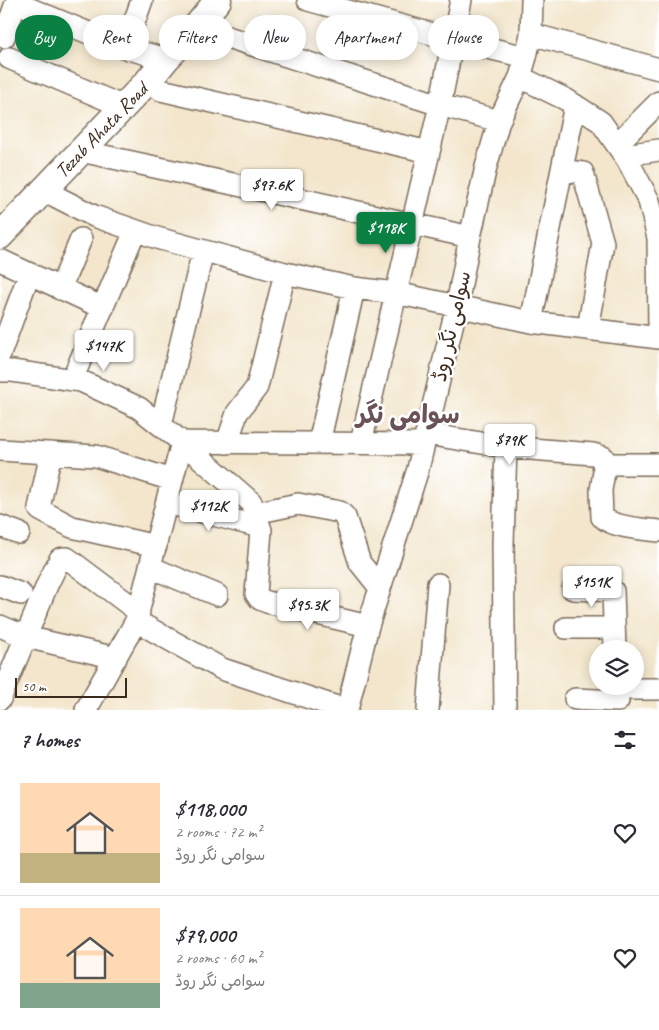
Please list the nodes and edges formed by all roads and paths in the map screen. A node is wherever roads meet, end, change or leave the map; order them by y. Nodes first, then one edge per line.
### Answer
1 (142, 0) edge
2 (218, 0) edge
3 (308, 0) edge
4 (461, 0) edge
5 (532, 0) edge
6 (6, 13) edge
7 (137, 15) edge
8 (206, 15) edge
9 (458, 15) edge
10 (83, 30) edge
11 (428, 33) edge
12 (532, 34) junction
13 (4, 36) dead end
14 (234, 39) edge
15 (9, 58) dead end
16 (499, 58) edge
17 (165, 60) edge
18 (450, 60) edge
19 (523, 67) junction
20 (659, 69) edge
21 (148, 82) junction
22 (659, 102) edge
23 (440, 105) junction
24 (575, 105) junction
25 (124, 107) junction
26 (499, 121) junction
27 (621, 149) junction
28 (659, 150) edge
29 (81, 151) junction
30 (429, 152) junction
31 (562, 170) junction
32 (43, 190) junction
33 (412, 224) junction
34 (4, 226) edge
35 (135, 230) junction
36 (470, 237) junction
37 (81, 239) dead end
38 (203, 251) junction
39 (0, 260) edge
40 (284, 273) junction
41 (29, 274) junction
42 (354, 288) junction
43 (60, 289) junction
44 (396, 293) junction
45 (456, 305) junction
46 (103, 308) junction
47 (531, 322) junction
48 (588, 329) junction
49 (659, 331) edge
50 (659, 338) edge
51 (0, 354) edge
52 (0, 371) edge
53 (72, 380) junction
54 (161, 425) junction
55 (425, 439) junction
56 (182, 442) junction
57 (227, 443) junction
58 (319, 443) junction
59 (361, 443) junction
60 (506, 447) junction
61 (0, 450) edge
62 (51, 453) junction
63 (604, 464) junction
64 (659, 464) edge
65 (172, 480) junction
66 (167, 502) junction
67 (258, 520) junction
68 (659, 531) edge
69 (156, 546) junction
70 (150, 567) junction
71 (438, 584) dead end
72 (0, 586) edge
73 (380, 588) junction
74 (573, 589) dead end
75 (21, 594) dead end
76 (216, 595) dead end
77 (137, 616) junction
78 (0, 626) edge
79 (368, 626) junction
80 (566, 628) dead end
81 (26, 636) junction
82 (614, 639) edge
83 (116, 658) junction
84 (6, 668) edge
85 (659, 690) edge
86 (618, 697) edge
87 (0, 699) edge
88 (575, 699) dead end
89 (86, 710) edge
90 (346, 710) edge
91 (428, 710) edge
92 (505, 710) edge

1 - 7 street
2 - 8 main road, Tezab Ahata Road
3 - 11 street
4 - 9 street
5 - 12 street, سوامی نگر روڈ
6 - 10 street
6 - 13 street
12 - 19 street, سوامی نگر روڈ
12 - 20 street
14 - 23 street
15 - 25 street
16 - 19 street
17 - 21 main road, Tezab Ahata Road
18 - 23 street
19 - 24 street
19 - 26 street, سوامی نگر روڈ
21 - 25 main road, Tezab Ahata Road
21 - 30 street
22 - 27 street
23 - 26 street
23 - 30 street
24 - 27 street
24 - 31 street
25 - 29 main road, Tezab Ahata Road
26 - 36 street, سوامی نگر روڈ
27 - 28 street
27 - 49 street
29 - 32 main road, Tezab Ahata Road
29 - 33 street
30 - 33 street
31 - 47 street
31 - 48 street
32 - 34 main road, Tezab Ahata Road
32 - 35 street
33 - 36 street
33 - 44 street
35 - 38 street
35 - 46 street
36 - 45 street, سوامی نگر روڈ
37 - 43 street
38 - 40 street
38 - 54 street
39 - 41 street
40 - 42 street
40 - 57 street
41 - 43 street
41 - 51 street
42 - 44 street
42 - 58 street
43 - 46 street
44 - 45 street
44 - 59 street
45 - 47 street
45 - 55 street, سوامی نگر روڈ
46 - 53 street
47 - 48 street
48 - 50 street
52 - 53 street
53 - 54 street
54 - 56 street
55 - 59 street
55 - 60 street
55 - 73 street, سوامی نگر روڈ
56 - 57 street
56 - 65 street
56 - 67 street
57 - 58 street
58 - 59 street
60 - 63 street
60 - 92 street
61 - 62 street
62 - 65 street
62 - 69 street
63 - 64 street
63 - 68 street
65 - 66 street
66 - 67 street
66 - 69 street
67 - 73 street
67 - 79 street
69 - 70 street
70 - 76 street
70 - 77 street
71 - 91 street
72 - 75 street
73 - 79 street, سوامی نگر روڈ
74 - 82 street
77 - 81 street
77 - 83 street
77 - 90 street
78 - 81 street
79 - 90 street, سوامی نگر روڈ
80 - 82 street
81 - 83 street
81 - 84 street
83 - 89 street
84 - 87 street
85 - 86 street
86 - 88 street

